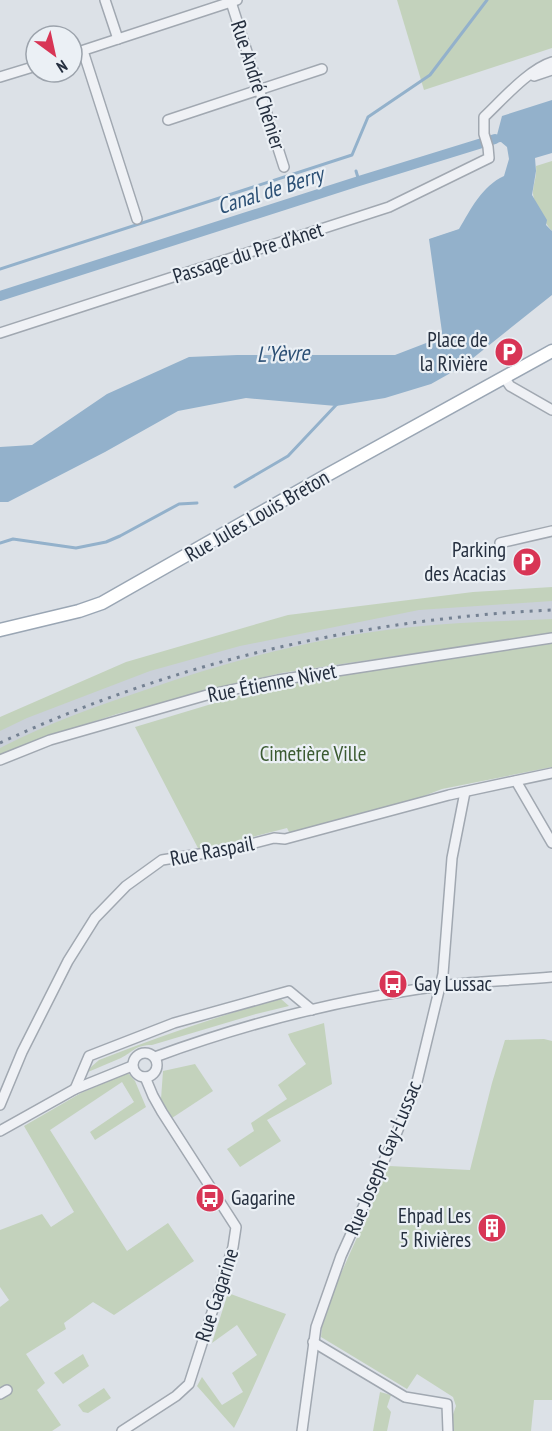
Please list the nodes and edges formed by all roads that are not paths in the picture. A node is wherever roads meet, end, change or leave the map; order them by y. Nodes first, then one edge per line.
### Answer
1 (105, 0) edge
2 (234, 1) edge
3 (118, 39) junction
4 (84, 51) edge
5 (84, 54) edge
6 (552, 62) edge
7 (322, 69) dead end
8 (24, 70) edge
9 (552, 70) edge
10 (0, 77) edge
11 (523, 80) junction
12 (260, 89) junction
13 (168, 120) dead end
14 (284, 167) dead end
15 (137, 219) dead end
16 (0, 333) edge
17 (552, 351) edge
18 (504, 377) junction
19 (552, 410) edge
20 (552, 531) edge
21 (500, 543) dead end
22 (0, 630) edge
23 (552, 638) edge
24 (0, 760) edge
25 (552, 773) edge
26 (516, 781) junction
27 (465, 792) junction
28 (552, 843) edge
29 (552, 977) edge
30 (441, 987) junction
31 (312, 1010) junction
32 (154, 1058) junction
33 (132, 1066) junction
34 (145, 1077) junction
35 (75, 1089) junction
36 (0, 1105) edge
37 (0, 1131) edge
38 (313, 1342) junction
39 (122, 1431) edge
40 (302, 1431) edge
41 (448, 1431) edge

1 - 3 street
2 - 3 street
2 - 12 street, Rue André Chénier
3 - 4 street
5 - 15 street
6 - 11 street
7 - 12 street
8 - 10 street
9 - 11 street
11 - 16 street, Passage du Pre d’Anet
12 - 13 street
12 - 14 street, Rue André Chénier
17 - 18 main road, Rue Jules Louis Breton
18 - 19 street
18 - 22 main road, Rue Jules Louis Breton
20 - 21 street
23 - 24 street, Rue Étienne Nivet
25 - 26 street, Rue Raspail
26 - 27 street, Rue Raspail
26 - 28 street
27 - 30 street, Rue Joseph Gay-Lussac
27 - 36 street, Rue Raspail
29 - 30 street
30 - 31 street
30 - 38 street, Rue Joseph Gay-Lussac
31 - 32 street
31 - 35 street
32 - 33 street
32 - 34 street
33 - 34 street
33 - 35 street
34 - 39 street, Rue Gagarine
35 - 37 street
38 - 40 street, Rue Joseph Gay-Lussac
38 - 41 street

